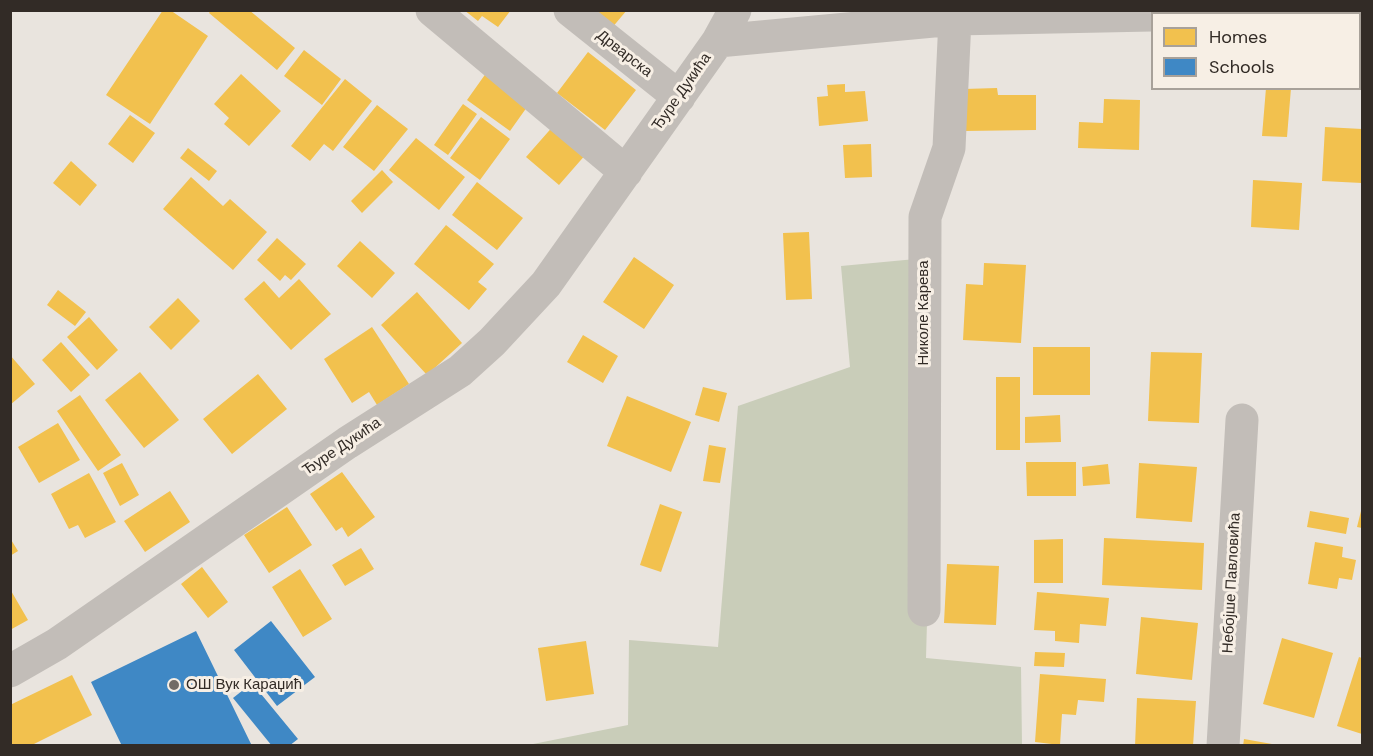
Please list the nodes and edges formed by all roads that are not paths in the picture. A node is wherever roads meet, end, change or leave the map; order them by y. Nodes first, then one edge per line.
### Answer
1 (432, 10) edge
2 (570, 10) edge
3 (735, 10) edge
4 (1336, 10) edge
5 (1272, 12) edge
6 (1151, 15) edge
7 (955, 20) junction
8 (718, 41) junction
9 (679, 97) junction
10 (626, 172) junction
11 (1242, 420) dead end
12 (924, 610) dead end
13 (10, 671) edge
14 (1222, 746) edge

1 - 10 street
2 - 9 street, Дрварска
3 - 8 street, Ђуре Дукића
4 - 5 street
6 - 7 street
7 - 8 street
7 - 12 street, Николе Карева
8 - 9 street, Ђуре Дукића
9 - 10 street, Ђуре Дукића
10 - 13 street, Ђуре Дукића
11 - 14 street, Небојше Павловића

